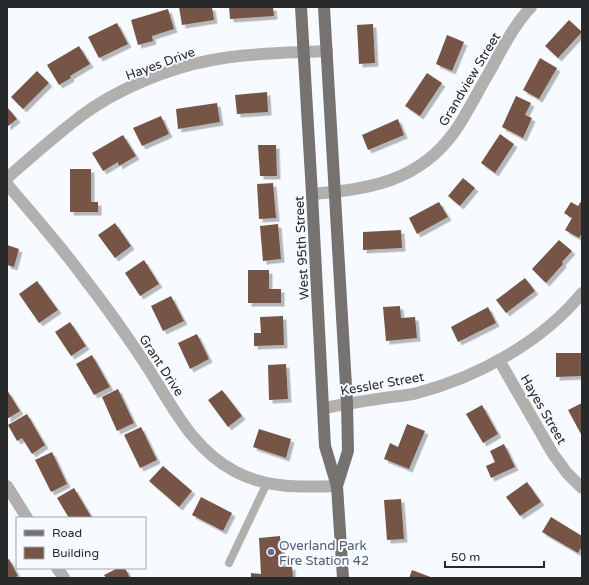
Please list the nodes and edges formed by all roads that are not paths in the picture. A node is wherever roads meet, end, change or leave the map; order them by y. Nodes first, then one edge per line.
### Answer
1 (301, 7) edge
2 (324, 7) edge
3 (531, 7) edge
4 (327, 51) junction
5 (304, 52) junction
6 (7, 178) edge
7 (7, 184) edge
8 (336, 192) junction
9 (312, 194) junction
10 (582, 293) edge
11 (499, 360) junction
12 (347, 403) junction
13 (324, 408) junction
14 (267, 483) junction
15 (7, 486) edge
16 (337, 486) junction
17 (582, 488) edge
18 (26, 517) edge
19 (229, 563) dead end
20 (58, 569) edge
21 (64, 578) edge
22 (343, 578) edge

1 - 5 main road, West 95th Street
2 - 4 main road, West 95th Street
3 - 8 street, Grandview Street
4 - 5 street, Hayes Drive
4 - 8 main road, West 95th Street
5 - 6 street, Hayes Drive
5 - 9 main road, West 95th Street
7 - 14 street, Grant Drive
8 - 9 street, Grandview Street
8 - 12 main road, West 95th Street
9 - 13 main road, West 95th Street
10 - 11 street, Kessler Street
11 - 12 street, Kessler Street
11 - 17 street, Hayes Street
12 - 13 street, Kessler Street
12 - 16 main road, West 95th Street
13 - 16 main road, West 95th Street
14 - 16 street, Grant Drive
14 - 19 lane
15 - 18 street
16 - 22 main road, West 95th Street
20 - 21 street

